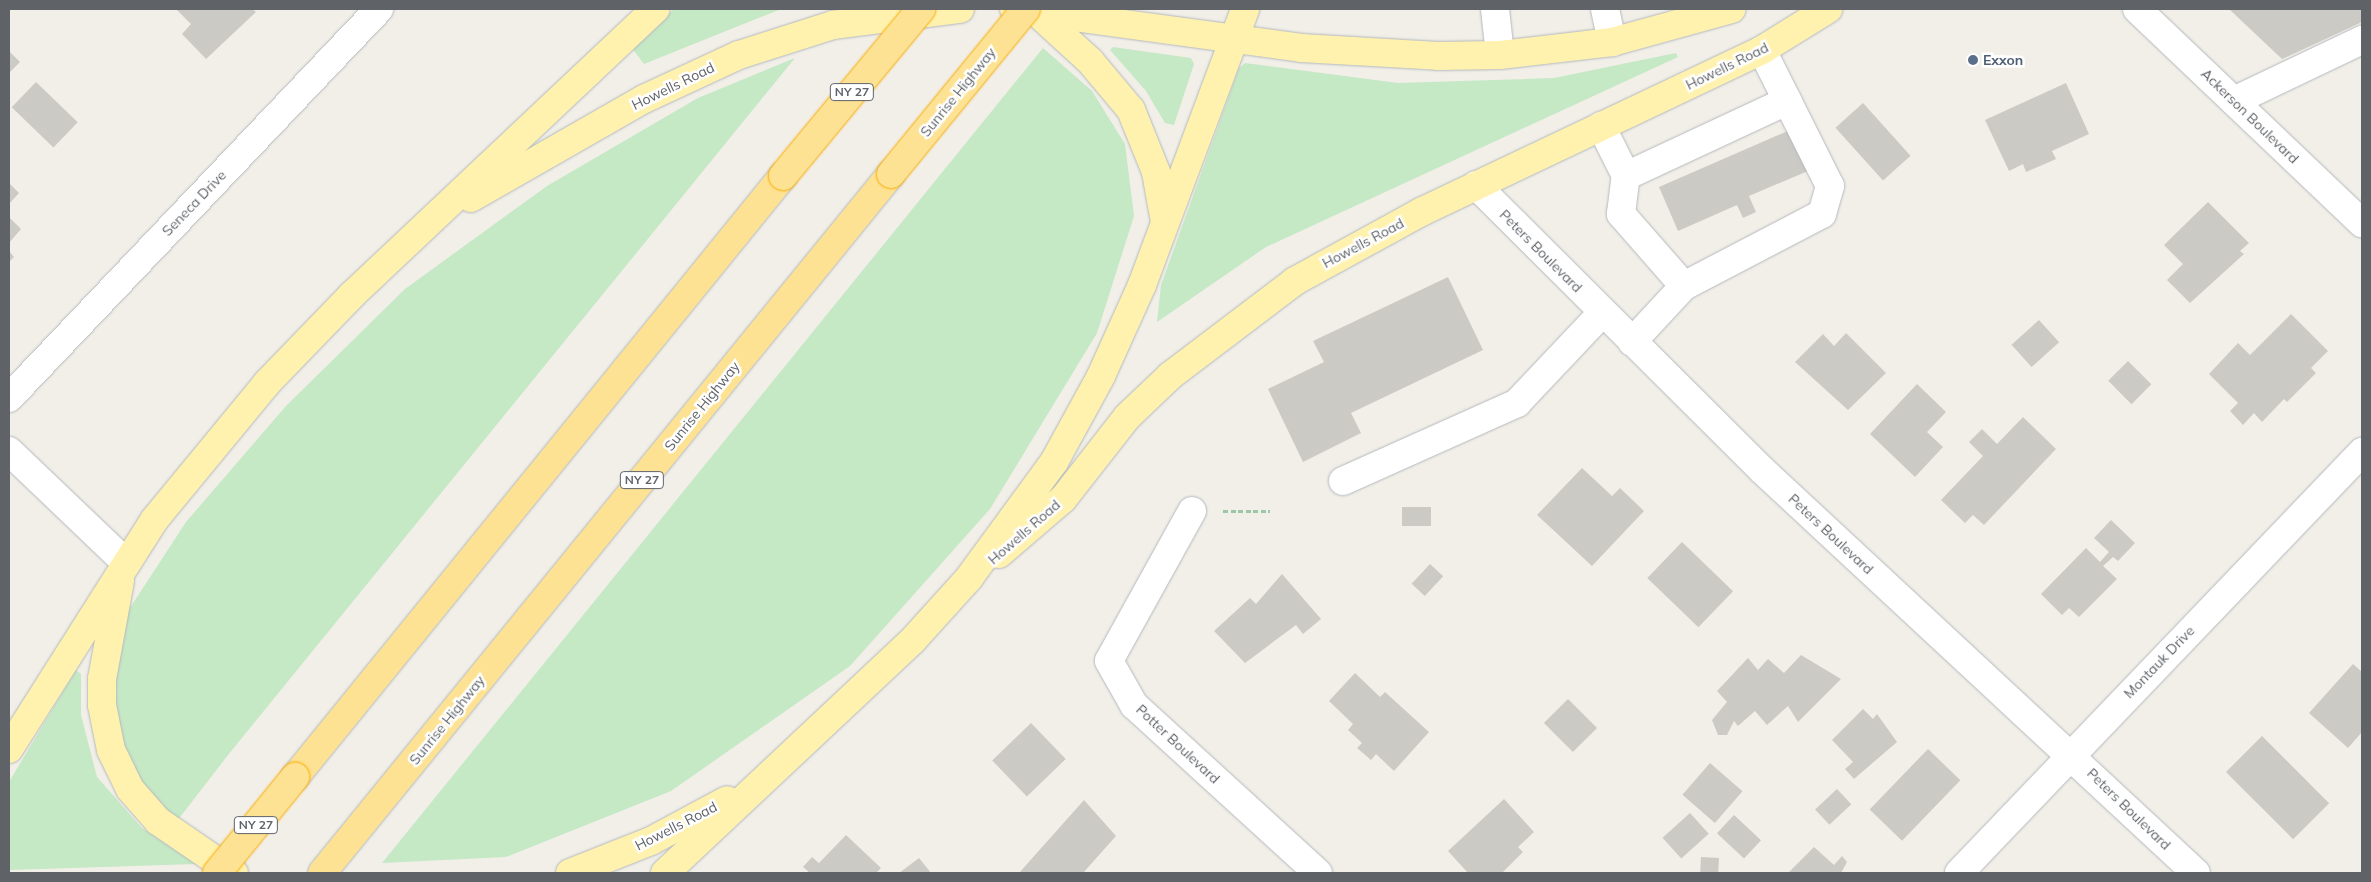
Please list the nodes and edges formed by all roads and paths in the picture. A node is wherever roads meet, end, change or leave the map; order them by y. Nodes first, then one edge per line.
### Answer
1 (379, 9) edge
2 (655, 9) edge
3 (921, 9) edge
4 (960, 9) edge
5 (1024, 9) edge
6 (1245, 9) edge
7 (1495, 9) edge
8 (1606, 9) edge
9 (1732, 9) edge
10 (1828, 9) edge
11 (2137, 9) edge
12 (1234, 40) junction
13 (2362, 40) edge
14 (1612, 42) junction
15 (1762, 50) junction
16 (1500, 55) junction
17 (1787, 101) junction
18 (2234, 101) junction
19 (1601, 126) junction
20 (1626, 176) junction
21 (1476, 185) junction
22 (1165, 222) junction
23 (2362, 223) edge
24 (414, 235) junction
25 (1684, 286) junction
26 (1602, 313) junction
27 (1632, 342) junction
28 (9, 398) edge
29 (9, 451) edge
30 (2362, 452) edge
31 (1343, 480) dead end
32 (1192, 510) joint
33 (1270, 511) dead end
34 (125, 562) junction
35 (969, 578) junction
36 (57, 669) junction
37 (9, 724) edge
38 (9, 749) edge
39 (2071, 753) junction
40 (778, 769) junction
41 (217, 873) edge
42 (234, 873) edge
43 (322, 873) edge
44 (570, 873) edge
45 (665, 873) edge
46 (1318, 873) edge
47 (1959, 873) edge
48 (2196, 873) edge

1 - 28 street, Seneca Drive
2 - 24 main road
3 - 41 highway, NY 27, bridge
4 - 24 main road, Howells Road
5 - 12 main road
5 - 22 main road
5 - 43 highway, Sunrise Highway / NY 27, bridge
6 - 12 main road
7 - 16 street
8 - 14 street
9 - 14 main road
10 - 15 main road, Howells Road
11 - 18 street, Ackerson Boulevard
12 - 16 main road
12 - 22 main road
13 - 18 street
14 - 16 main road
15 - 17 street
15 - 19 main road, Howells Road
17 - 20 street
17 - 25 street
18 - 23 street, Ackerson Boulevard
19 - 20 street
19 - 21 main road, Howells Road
20 - 25 street
21 - 26 street, Peters Boulevard
21 - 35 main road, Howells Road
22 - 35 main road
24 - 34 main road
25 - 27 street
26 - 27 street, Peters Boulevard
26 - 31 street
27 - 39 street, Peters Boulevard
29 - 34 street
30 - 39 street, Montauk Drive
32 - 33 path
32 - 46 street, Potter Boulevard
34 - 36 main road
34 - 42 main road
35 - 40 main road
36 - 37 main road
36 - 38 main road
39 - 47 street, Montauk Drive
39 - 48 street, Peters Boulevard
40 - 44 main road, Howells Road
40 - 45 main road

